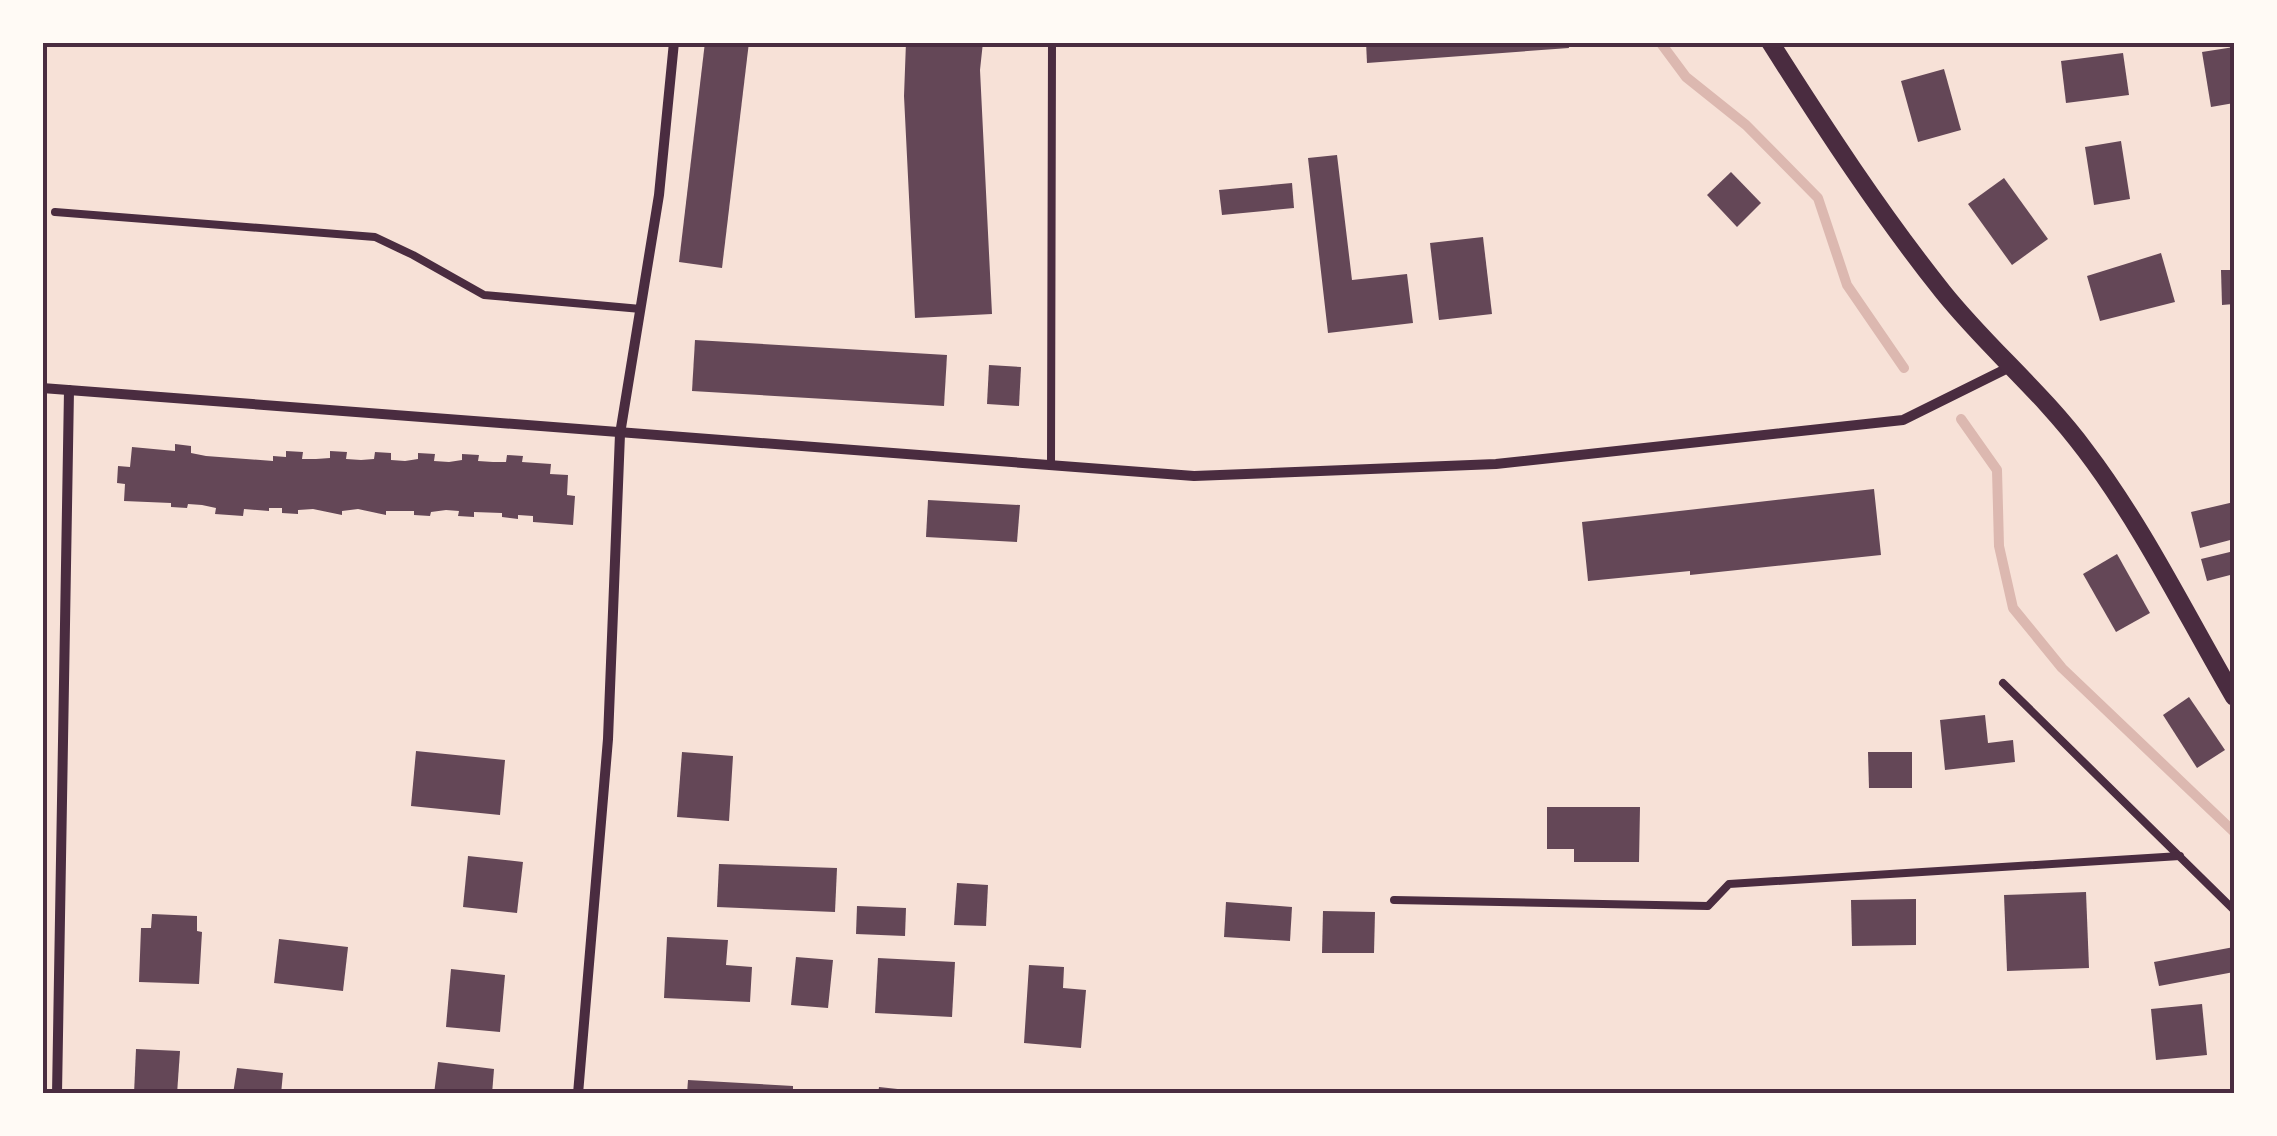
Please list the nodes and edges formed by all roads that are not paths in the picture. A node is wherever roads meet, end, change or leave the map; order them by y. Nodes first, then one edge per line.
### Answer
1 (674, 42) edge
2 (1052, 42) edge
3 (1770, 42) edge
4 (55, 212) dead end
5 (641, 309) junction
6 (2012, 366) junction
7 (42, 388) edge
8 (69, 390) junction
9 (620, 434) junction
10 (1051, 466) junction
11 (2002, 683) dead end
12 (2234, 697) edge
13 (2180, 856) junction
14 (1394, 900) dead end
15 (2234, 910) edge
16 (57, 1094) edge
17 (578, 1094) edge

1 - 5 street
2 - 10 lane
3 - 6 street
4 - 5 lane
5 - 9 street
6 - 10 street
6 - 12 street
7 - 8 street
8 - 9 street
8 - 16 street
9 - 10 street
9 - 17 street
11 - 13 lane
13 - 14 lane
13 - 15 lane

